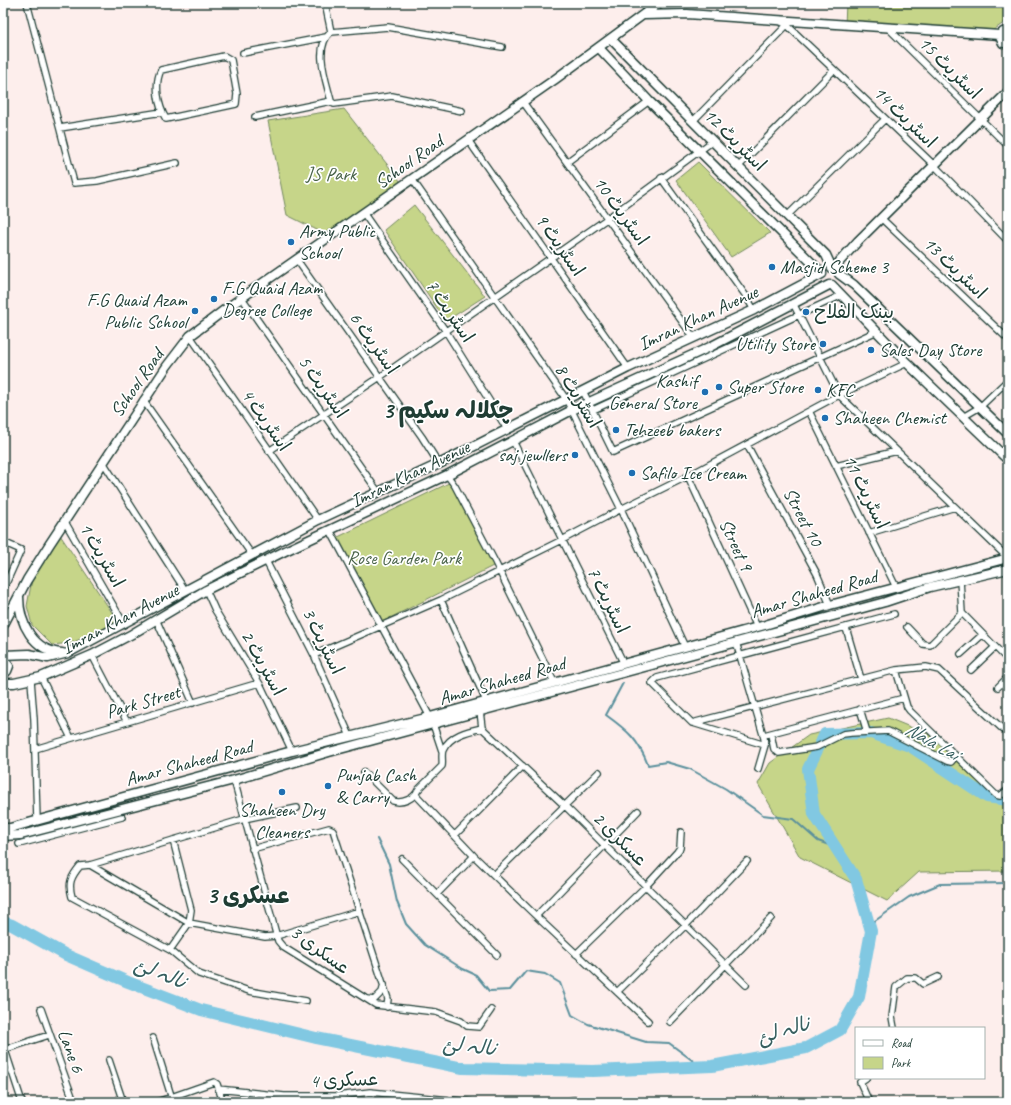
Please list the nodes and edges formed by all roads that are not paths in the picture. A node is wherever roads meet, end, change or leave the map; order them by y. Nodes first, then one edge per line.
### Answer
1 (27, 3) edge
2 (325, 3) edge
3 (659, 3) edge
4 (644, 15) junction
5 (778, 20) junction
6 (787, 25) junction
7 (888, 28) junction
8 (1008, 31) edge
9 (331, 32) junction
10 (1000, 35) junction
11 (326, 37) junction
12 (611, 39) junction
13 (1008, 43) edge
14 (502, 47) dead end
15 (599, 48) junction
16 (243, 53) dead end
17 (834, 70) junction
18 (1008, 92) edge
19 (330, 101) junction
20 (649, 101) junction
21 (523, 102) junction
22 (462, 111) dead end
23 (162, 112) junction
24 (255, 117) dead end
25 (885, 119) junction
26 (981, 120) junction
27 (693, 121) junction
28 (60, 128) junction
29 (468, 140) junction
30 (714, 141) junction
31 (1008, 146) edge
32 (699, 151) junction
33 (567, 162) junction
34 (177, 163) dead end
35 (739, 166) junction
36 (935, 166) junction
37 (661, 178) junction
38 (412, 179) junction
39 (364, 214) junction
40 (787, 216) junction
41 (608, 218) junction
42 (881, 218) junction
43 (1008, 241) edge
44 (551, 258) junction
45 (297, 260) junction
46 (835, 270) junction
47 (822, 273) junction
48 (830, 285) junction
49 (842, 295) junction
50 (494, 297) junction
51 (242, 298) junction
52 (794, 303) junction
53 (754, 310) junction
54 (799, 315) junction
55 (446, 330) junction
56 (876, 331) junction
57 (190, 336) junction
58 (694, 338) junction
59 (1008, 339) edge
60 (820, 358) junction
61 (907, 363) junction
62 (628, 368) junction
63 (380, 377) junction
64 (1008, 380) edge
65 (583, 391) junction
66 (839, 395) junction
67 (566, 399) junction
68 (143, 400) junction
69 (591, 406) junction
70 (980, 407) junction
71 (572, 410) junction
72 (809, 411) junction
73 (324, 415) junction
74 (963, 417) junction
75 (507, 429) junction
76 (1008, 434) edge
77 (513, 441) junction
78 (747, 444) junction
79 (269, 451) junction
80 (897, 451) junction
81 (1008, 460) edge
82 (103, 462) junction
83 (439, 464) junction
84 (836, 466) junction
85 (447, 475) junction
86 (688, 476) junction
87 (379, 493) junction
88 (955, 507) junction
89 (621, 509) junction
90 (318, 520) junction
91 (65, 522) junction
92 (330, 530) junction
93 (869, 533) junction
94 (562, 540) junction
95 (3, 542) edge
96 (252, 555) junction
97 (1008, 558) edge
98 (266, 561) junction
99 (960, 569) junction
100 (1008, 569) edge
101 (498, 571) junction
102 (960, 580) junction
103 (896, 588) junction
104 (3, 590) edge
105 (184, 590) junction
106 (206, 590) junction
107 (19, 594) junction
108 (441, 600) junction
109 (830, 605) junction
110 (962, 613) junction
111 (894, 614) dead end
112 (156, 619) junction
113 (124, 624) junction
114 (3, 626) edge
115 (382, 627) junction
116 (757, 627) junction
117 (907, 627) dead end
118 (846, 628) junction
119 (982, 635) junction
120 (736, 642) junction
121 (684, 647) junction
122 (995, 647) junction
123 (68, 653) junction
124 (92, 654) junction
125 (961, 654) dead end
126 (3, 655) edge
127 (314, 655) junction
128 (688, 655) junction
129 (740, 655) junction
130 (3, 660) edge
131 (1008, 660) edge
132 (624, 664) junction
133 (896, 670) junction
134 (971, 670) dead end
135 (3, 674) edge
136 (41, 677) junction
137 (1008, 677) edge
138 (861, 679) junction
139 (30, 680) junction
140 (554, 682) junction
141 (3, 683) edge
142 (259, 683) junction
143 (998, 687) dead end
144 (904, 698) junction
145 (486, 701) junction
146 (193, 703) junction
147 (756, 706) junction
148 (860, 710) junction
149 (480, 712) junction
150 (431, 721) junction
151 (128, 722) junction
152 (692, 723) junction
153 (482, 728) junction
154 (866, 732) junction
155 (770, 734) junction
156 (1008, 734) edge
157 (764, 735) junction
158 (350, 736) junction
159 (71, 738) junction
160 (326, 742) junction
161 (764, 745) junction
162 (35, 749) junction
163 (292, 751) junction
164 (442, 751) junction
165 (329, 752) junction
166 (956, 756) junction
167 (523, 766) junction
168 (758, 769) dead end
169 (364, 772) dead end
170 (599, 772) dead end
171 (234, 780) junction
172 (1008, 790) edge
173 (416, 795) junction
174 (565, 806) junction
175 (297, 808) dead end
176 (638, 811) dead end
177 (122, 817) dead end
178 (244, 819) junction
179 (37, 820) junction
180 (81, 824) junction
181 (7, 832) edge
182 (681, 832) dead end
183 (455, 835) junction
184 (173, 840) junction
185 (19, 844) dead end
186 (604, 845) junction
187 (252, 849) junction
188 (474, 856) junction
189 (402, 859) dead end
190 (747, 861) dead end
191 (90, 865) junction
192 (494, 875) junction
193 (646, 886) junction
194 (437, 894) junction
195 (360, 911) junction
196 (536, 916) junction
197 (771, 918) dead end
198 (189, 923) junction
199 (686, 925) junction
200 (276, 936) junction
201 (170, 950) junction
202 (576, 954) junction
203 (497, 955) dead end
204 (726, 965) junction
205 (938, 977) dead end
206 (384, 985) junction
207 (746, 985) dead end
208 (617, 992) junction
209 (367, 999) junction
210 (306, 1001) dead end
211 (388, 1007) junction
212 (41, 1009) dead end
213 (491, 1010) dead end
214 (648, 1021) dead end
215 (670, 1022) dead end
216 (894, 1027) edge
217 (49, 1034) junction
218 (153, 1038) dead end
219 (4, 1048) edge
220 (109, 1060) dead end
221 (864, 1079) edge
222 (218, 1089) junction
223 (255, 1094) junction
224 (406, 1095) junction
225 (337, 1096) junction
226 (172, 1099) edge
227 (22, 1102) edge
228 (74, 1102) edge
229 (123, 1102) edge
230 (157, 1102) edge
231 (223, 1102) edge
232 (247, 1102) edge
233 (339, 1102) edge
234 (407, 1102) edge
235 (470, 1102) edge
236 (564, 1102) edge
237 (582, 1102) edge
238 (870, 1102) edge

1 - 28 street
2 - 9 street
3 - 4 main road, School Road
4 - 5 main road
4 - 12 main road, School Road
5 - 6 street, اسٹریٹ 14
5 - 7 main road
6 - 17 street, اسٹریٹ 14
6 - 27 street
7 - 10 main road
7 - 26 street, اسٹریٹ 15
8 - 10 main road
9 - 11 street
9 - 14 street
10 - 13 main road
11 - 16 street
11 - 19 street
12 - 15 main road, School Road
12 - 27 main road, اسٹریٹ 12
15 - 20 main road
15 - 21 main road, School Road
17 - 25 street, اسٹریٹ 14
17 - 35 street
18 - 26 main road
19 - 22 street
19 - 24 street
20 - 32 main road
20 - 33 street
21 - 29 main road, School Road
21 - 33 street, اسٹریٹ 10
23 - 23 street
23 - 28 street
25 - 36 street, اسٹریٹ 14
25 - 40 street
26 - 31 street, اسٹریٹ 15
26 - 36 main road
27 - 30 main road, اسٹریٹ 12
28 - 34 street
29 - 38 main road, School Road
29 - 44 street, اسٹریٹ 9
30 - 32 street
30 - 35 main road, اسٹریٹ 12
32 - 37 street
32 - 47 main road
33 - 41 street, اسٹریٹ 10
35 - 40 main road, اسٹریٹ 12
36 - 42 main road
36 - 43 street, اسٹریٹ 14
37 - 41 street
37 - 53 street
38 - 39 main road, School Road
38 - 50 street, اسٹریٹ 8
39 - 45 main road, School Road
39 - 55 street, اسٹریٹ 7
40 - 46 main road, اسٹریٹ 12
41 - 44 street
41 - 58 street, اسٹریٹ 10
42 - 46 main road
42 - 59 street, اسٹریٹ 13
44 - 50 street
44 - 62 street, اسٹریٹ 9
45 - 51 main road, School Road
45 - 63 street, اسٹریٹ 6
46 - 47 main road
46 - 48 main road
46 - 70 main road
47 - 48 main road
47 - 53 main road, Imran Khan Avenue
48 - 49 main road
48 - 52 main road, Imran Khan Avenue
49 - 54 street
49 - 56 main road
50 - 55 street
50 - 67 street, اسٹریٹ 8
51 - 57 main road, School Road
51 - 73 street, اسٹریٹ 5
52 - 54 street
52 - 69 main road, Imran Khan Avenue
53 - 58 main road, Imran Khan Avenue
54 - 60 street
54 - 69 street
55 - 63 street
55 - 75 street, اسٹریٹ 7
56 - 60 street
56 - 61 main road
57 - 68 main road, School Road
57 - 79 street, اسٹریٹ 4
58 - 62 main road, Imran Khan Avenue
60 - 66 street
60 - 69 street
61 - 66 street
61 - 74 main road
62 - 65 main road, Imran Khan Avenue
63 - 73 street
63 - 83 street, اسٹریٹ 6
64 - 70 street
65 - 67 main road, Imran Khan Avenue
65 - 69 street
66 - 72 street
66 - 80 street
67 - 71 street, اسٹریٹ 8
67 - 75 main road, Imran Khan Avenue
68 - 82 main road, School Road
68 - 96 street
69 - 71 main road, Imran Khan Avenue
70 - 74 street
70 - 76 main road
71 - 77 main road, Imran Khan Avenue
71 - 89 street, اسٹریٹ 8
72 - 78 street
72 - 84 street, اسٹریٹ 11
73 - 79 street
73 - 87 street, اسٹریٹ 5
74 - 81 main road
75 - 83 main road, Imran Khan Avenue
77 - 85 main road, Imran Khan Avenue
77 - 94 street, اسٹریٹ 7
78 - 86 street
78 - 109 street, Street 10
79 - 90 street, اسٹریٹ 4
80 - 84 street
80 - 88 street
82 - 91 main road, School Road
82 - 105 street
83 - 87 main road, Imran Khan Avenue
84 - 93 street, اسٹریٹ 11
85 - 92 main road, Imran Khan Avenue
85 - 101 street
86 - 89 street
86 - 116 street, Street 9
87 - 90 main road, Imran Khan Avenue
88 - 93 street
88 - 97 street
89 - 94 street
89 - 121 street, اسٹریٹ 8
90 - 96 main road, Imran Khan Avenue
91 - 107 main road, School Road
91 - 113 street, اسٹریٹ 1
92 - 98 main road, Imran Khan Avenue
92 - 115 street
93 - 103 street, اسٹریٹ 11
94 - 101 street
94 - 132 street, اسٹریٹ 7
95 - 104 street
96 - 105 main road, Imran Khan Avenue
97 - 99 main road, Amar Shaheed Road
98 - 106 main road, Imran Khan Avenue
98 - 127 street, اسٹریٹ 3
99 - 102 main road
99 - 103 main road, Amar Shaheed Road
100 - 102 main road, Amar Shaheed Road
101 - 108 street
101 - 140 street
102 - 110 street
102 - 120 main road, Amar Shaheed Road
103 - 109 main road, Amar Shaheed Road
105 - 113 main road, Imran Khan Avenue
106 - 112 main road, Imran Khan Avenue
106 - 142 street, اسٹریٹ 2
107 - 114 main road, School Road
107 - 123 main road
108 - 115 street
108 - 145 street
109 - 116 main road, Amar Shaheed Road
110 - 117 street
110 - 119 street
111 - 118 street
112 - 124 main road, Imran Khan Avenue
112 - 146 street
113 - 123 main road, Imran Khan Avenue
115 - 127 street
115 - 150 street
116 - 121 main road, Amar Shaheed Road
118 - 129 street
118 - 138 street
119 - 122 street
119 - 125 street
120 - 128 main road, Amar Shaheed Road
120 - 129 street
121 - 128 main road
121 - 132 main road, Amar Shaheed Road
122 - 131 street
122 - 134 street
123 - 126 main road, Imran Khan Avenue
124 - 136 main road, Imran Khan Avenue
124 - 151 street
127 - 158 street, اسٹریٹ 3
128 - 149 main road, Amar Shaheed Road
129 - 147 street
129 - 152 street
130 - 135 main road
132 - 140 main road, Amar Shaheed Road
133 - 138 street
133 - 144 street
133 - 156 street
136 - 139 main road, Imran Khan Avenue
136 - 159 street
137 - 143 street
138 - 147 street
139 - 141 main road, Imran Khan Avenue
139 - 162 street
140 - 145 main road, Amar Shaheed Road
142 - 146 street, Park Street
142 - 163 street, اسٹریٹ 2
144 - 148 street
144 - 166 street
145 - 150 main road, Amar Shaheed Road
146 - 151 street, Park Street
147 - 152 street
147 - 157 street
148 - 154 street
148 - 155 street
149 - 150 main road, Amar Shaheed Road
149 - 153 street
150 - 158 main road, Amar Shaheed Road
150 - 164 street
150 - 165 main road, Amar Shaheed Road
151 - 159 street, Park Street
152 - 161 street
153 - 164 street
153 - 167 street, عسکری 2
154 - 155 street
154 - 166 street
155 - 157 street
157 - 161 street
158 - 160 main road, Amar Shaheed Road
159 - 162 street, Park Street
160 - 163 main road, Amar Shaheed Road
160 - 165 main road
161 - 168 street
162 - 179 street
163 - 179 main road, Amar Shaheed Road
164 - 173 street
165 - 171 main road, Amar Shaheed Road
166 - 172 street
167 - 174 street, عسکری 2
167 - 183 street
169 - 173 street
170 - 174 street
171 - 178 street, عسکری 3
171 - 180 main road, Amar Shaheed Road
173 - 183 street
174 - 186 street, عسکری 2
174 - 192 street
175 - 178 street
176 - 186 street
177 - 180 street
178 - 184 street
178 - 187 street, عسکری 3
179 - 181 main road, Amar Shaheed Road
180 - 181 main road, Amar Shaheed Road
180 - 185 street
182 - 193 street
183 - 188 street
184 - 191 street
184 - 198 street
186 - 193 street, عسکری 2
186 - 196 street
187 - 195 street
187 - 200 street, عسکری 3
188 - 192 street
188 - 194 street
189 - 194 street
190 - 199 street
191 - 198 street
191 - 201 street
192 - 196 street
193 - 199 street, عسکری 2
193 - 202 street
194 - 203 street
195 - 200 street
195 - 206 street
196 - 202 street
197 - 204 street
198 - 200 street
198 - 201 street
199 - 204 street, عسکری 2
199 - 208 street
200 - 209 street, عسکری 3
201 - 210 street
202 - 208 street
204 - 207 street, عسکری 2
204 - 215 street
205 - 216 street
206 - 209 street
206 - 211 street
208 - 214 street
209 - 211 street, عسکری 3
211 - 213 street, عسکری 3
212 - 217 street, Lane 6
217 - 219 street
217 - 228 street, Lane 6
218 - 226 street
219 - 227 street
220 - 229 street
221 - 238 street
222 - 223 street, عسکری 4
222 - 226 street, عسکری 4
222 - 231 street
223 - 225 street, عسکری 4
223 - 232 street
224 - 225 street, عسکری 4
224 - 234 street
224 - 235 street, عسکری 4
225 - 233 street
226 - 230 street
236 - 237 street

